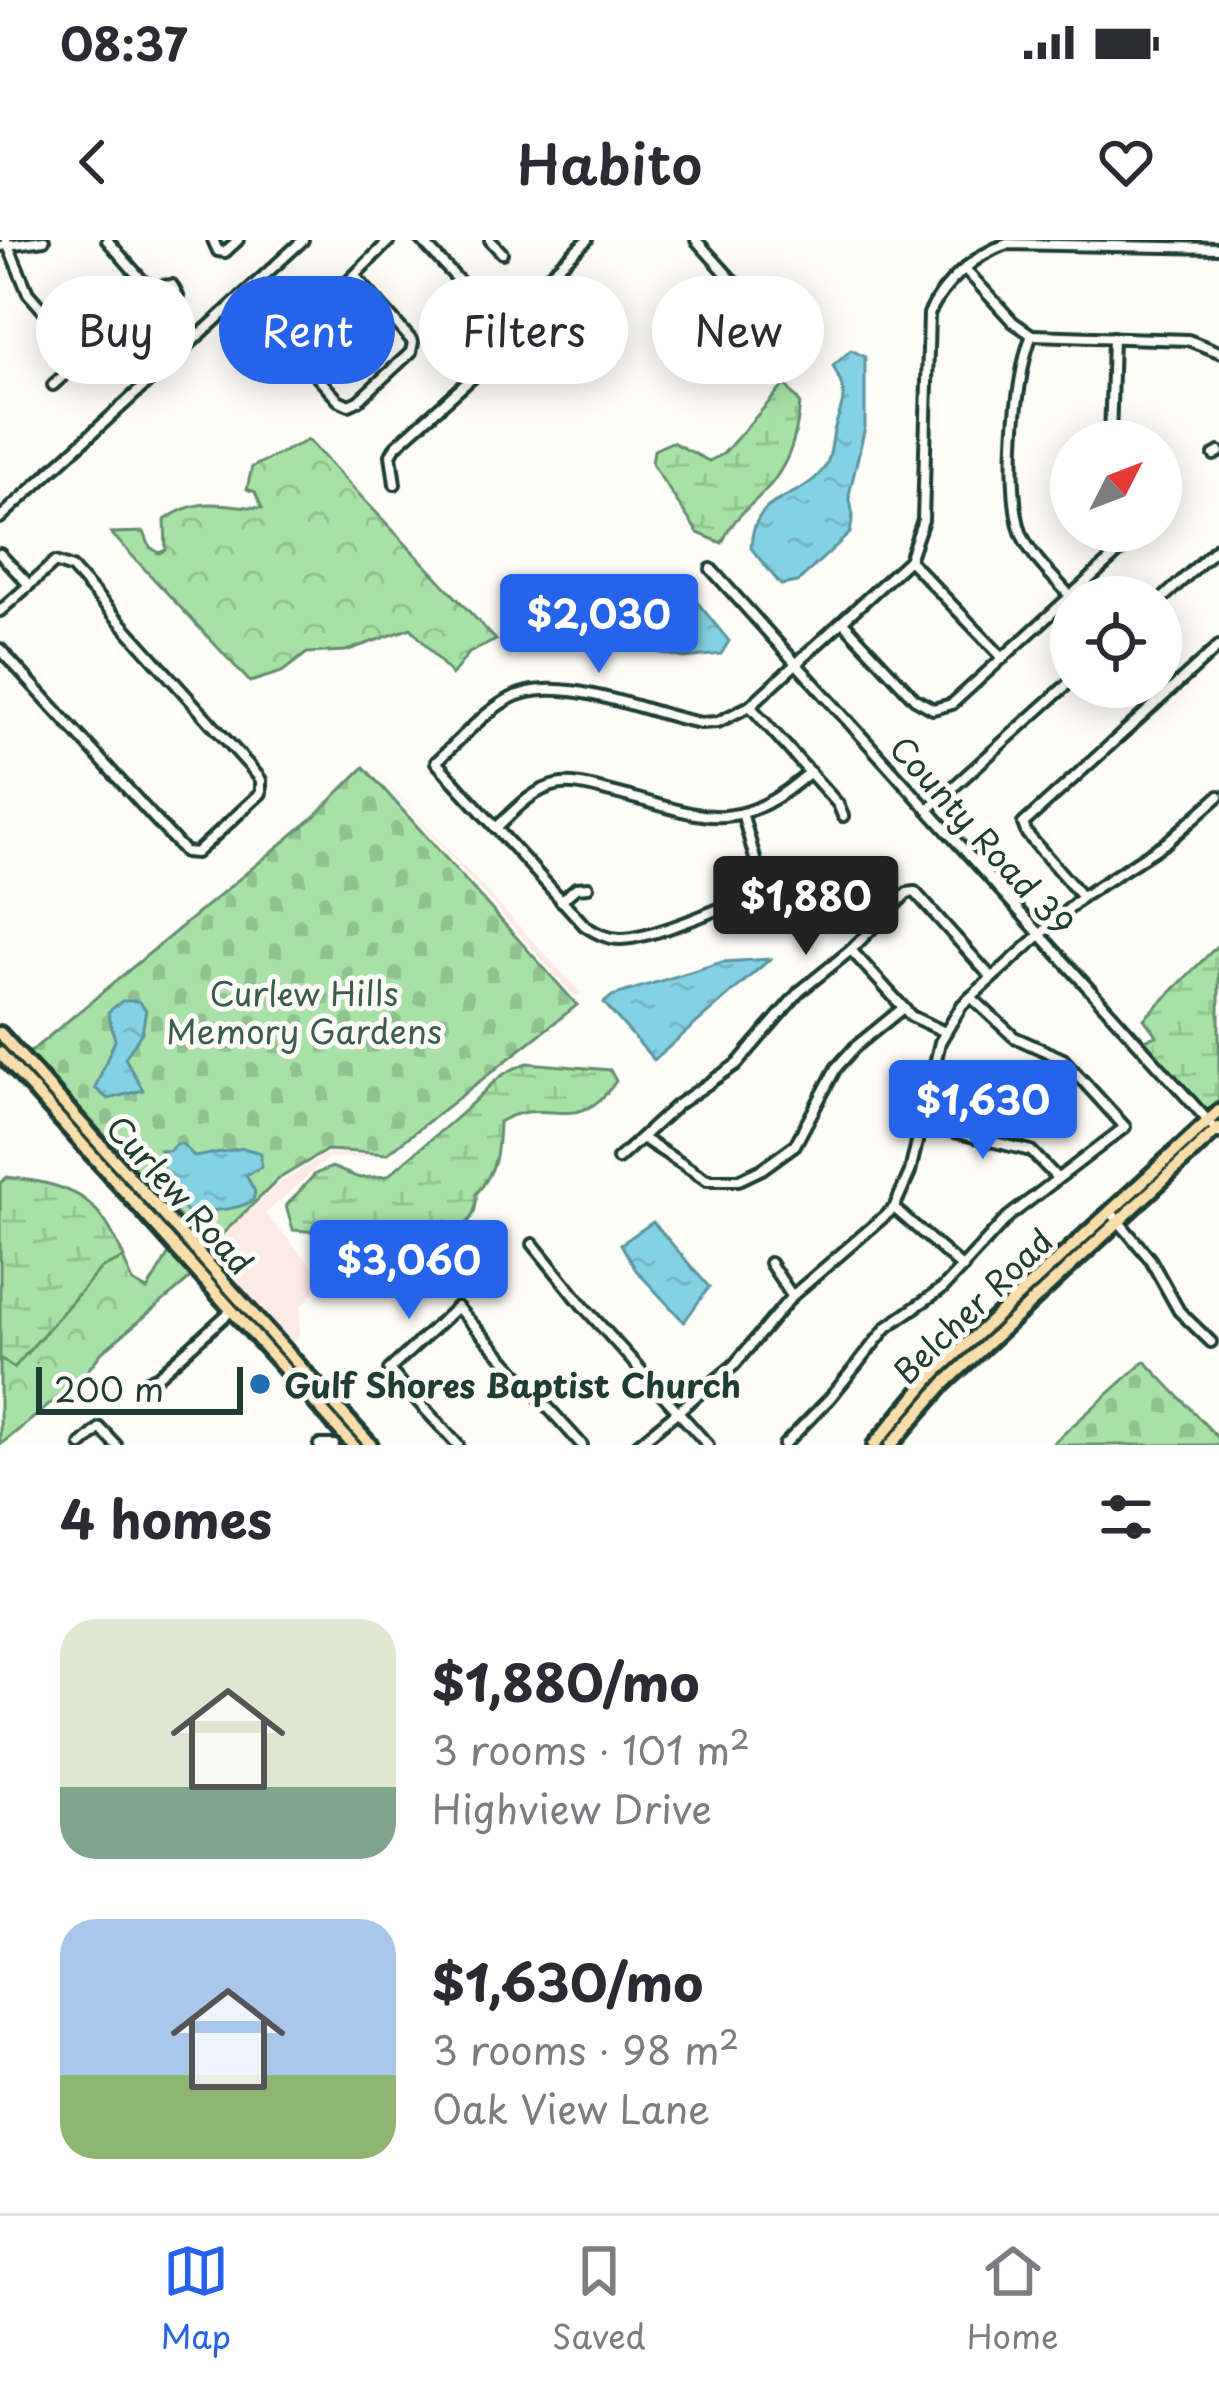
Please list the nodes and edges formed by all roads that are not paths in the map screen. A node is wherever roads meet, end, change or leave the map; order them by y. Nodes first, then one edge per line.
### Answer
1 (44, 240) edge
2 (107, 240) edge
3 (213, 240) edge
4 (238, 240) edge
5 (303, 240) edge
6 (390, 240) edge
7 (422, 240) edge
8 (490, 240) edge
9 (587, 240) edge
10 (696, 240) edge
11 (1092, 242) edge
12 (1191, 243) edge
13 (4, 244) edge
14 (1219, 248) edge
15 (502, 253) dead end
16 (965, 269) junction
17 (138, 276) edge
18 (355, 276) junction
19 (454, 276) edge
20 (548, 276) edge
21 (729, 276) edge
22 (1031, 334) junction
23 (1113, 337) junction
24 (1219, 352) edge
25 (463, 384) edge
26 (53, 385) dead end
27 (1111, 420) edge
28 (395, 484) dead end
29 (0, 518) edge
30 (1219, 546) edge
31 (1119, 552) edge
32 (0, 554) edge
33 (909, 560) junction
34 (711, 569) dead end
35 (1052, 576) edge
36 (1092, 576) edge
37 (1182, 580) edge
38 (28, 585) junction
39 (0, 611) edge
40 (1050, 615) edge
41 (843, 622) junction
42 (1219, 646) edge
43 (0, 649) edge
44 (1003, 658) junction
45 (798, 666) junction
46 (1050, 700) edge
47 (750, 706) junction
48 (810, 772) junction
49 (1219, 796) edge
50 (929, 809) junction
51 (743, 816) junction
52 (843, 816) dead end
53 (496, 828) junction
54 (588, 886) dead end
55 (1082, 897) junction
56 (561, 901) junction
57 (1040, 934) junction
58 (851, 950) junction
59 (991, 977) junction
60 (970, 997) junction
61 (903, 1008) junction
62 (945, 1032) junction
63 (0, 1033) edge
64 (0, 1054) edge
65 (1219, 1111) edge
66 (922, 1124) junction
67 (1216, 1128) edge
68 (642, 1138) junction
69 (618, 1159) dead end
70 (1058, 1178) junction
71 (894, 1208) junction
72 (1114, 1216) junction
73 (533, 1244) dead end
74 (770, 1263) dead end
75 (963, 1268) junction
76 (792, 1296) junction
77 (232, 1310) junction
78 (1211, 1342) dead end
79 (289, 1353) junction
80 (142, 1384) dead end
81 (678, 1412) junction
82 (81, 1445) edge
83 (116, 1445) edge
84 (353, 1445) edge
85 (371, 1445) edge
86 (458, 1445) edge
87 (582, 1445) edge
88 (637, 1445) edge
89 (708, 1445) edge
90 (784, 1445) edge
91 (874, 1445) edge
92 (892, 1445) edge

1 - 13 street
2 - 17 street
3 - 4 street
5 - 29 street
6 - 18 street
7 - 19 street
8 - 15 street
9 - 20 street
10 - 21 street
11 - 12 street
11 - 16 street
12 - 14 street
13 - 26 street
16 - 22 street
16 - 33 street
18 - 18 street
22 - 23 street
22 - 35 street
23 - 24 street
23 - 27 street
25 - 28 street
30 - 37 street
31 - 36 street
32 - 38 street
33 - 41 street
33 - 44 street
34 - 45 street, County Road 39
38 - 39 street
38 - 43 street
40 - 44 street
41 - 44 street
41 - 45 street
42 - 55 street
45 - 47 street
45 - 50 street, County Road 39
46 - 50 street
47 - 48 street
47 - 53 street
48 - 51 street
48 - 52 street
49 - 55 street
50 - 57 street, County Road 39
51 - 53 street
51 - 56 street
53 - 56 street
54 - 56 street
55 - 57 street
57 - 59 street
57 - 67 street, County Road 39
58 - 59 street
58 - 61 street
58 - 68 street
59 - 60 street
60 - 62 street
60 - 70 street
61 - 62 street
61 - 68 street
62 - 66 street
63 - 79 main road, Curlew Road
64 - 77 main road, Curlew Road
65 - 67 main road, Belcher Road
66 - 70 street
66 - 71 street
67 - 72 main road, Belcher Road
68 - 69 street
70 - 75 street
71 - 75 street
71 - 76 street
72 - 78 street
72 - 91 main road, Belcher Road
72 - 92 main road, Belcher Road
73 - 81 street
74 - 76 street
75 - 90 street
76 - 81 street
77 - 79 main road
77 - 80 street
77 - 84 main road, Curlew Road
79 - 85 main road, Curlew Road
81 - 88 street
81 - 89 street
82 - 83 street
86 - 87 street

